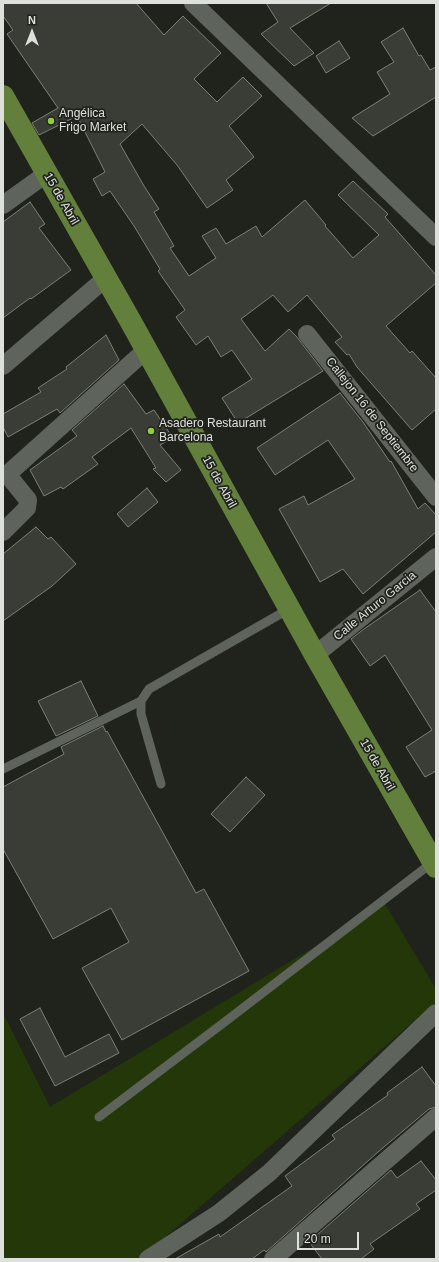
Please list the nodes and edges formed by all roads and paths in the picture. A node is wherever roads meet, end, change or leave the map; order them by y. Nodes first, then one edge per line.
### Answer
1 (193, 3) edge
2 (3, 96) edge
3 (46, 174) junction
4 (3, 205) edge
5 (436, 237) edge
6 (106, 278) junction
7 (307, 334) dead end
8 (146, 350) junction
9 (3, 366) edge
10 (436, 497) edge
11 (3, 532) edge
12 (436, 557) edge
13 (289, 609) junction
14 (315, 655) junction
15 (141, 701) junction
16 (3, 769) edge
17 (161, 784) dead end
18 (434, 865) edge
19 (436, 1013) edge
20 (98, 1117) dead end
21 (436, 1117) edge
22 (148, 1259) edge
23 (273, 1259) edge

1 - 5 street
2 - 3 main road, 15 de Abril
3 - 4 street
3 - 6 main road, 15 de Abril
6 - 8 main road, 15 de Abril
6 - 9 street
7 - 10 street, Callejon 16 de Septiembre
8 - 11 street
8 - 13 main road, 15 de Abril
12 - 14 street, Calle Arturo Garcia
13 - 14 main road, 15 de Abril
13 - 15 lane
14 - 18 main road, 15 de Abril
15 - 16 lane
15 - 17 lane
18 - 20 lane
19 - 22 street
21 - 23 street

